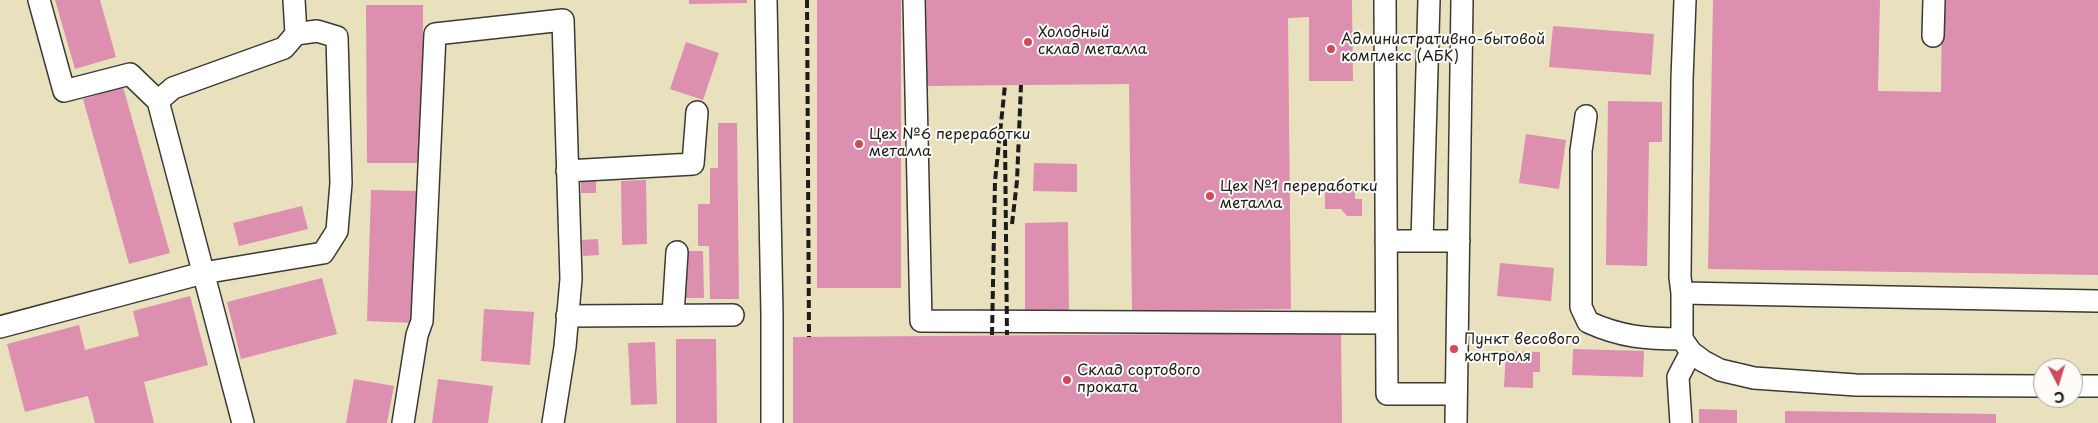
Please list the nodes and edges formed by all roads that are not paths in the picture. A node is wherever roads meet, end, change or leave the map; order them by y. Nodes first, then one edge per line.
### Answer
1 (38, 0) edge
2 (294, 0) edge
3 (766, 0) edge
4 (914, 0) edge
5 (1385, 0) edge
6 (1429, 0) edge
7 (1462, 0) edge
8 (1684, 0) edge
9 (1934, 0) edge
10 (296, 34) junction
11 (1933, 36) dead end
12 (158, 101) junction
13 (697, 112) dead end
14 (1586, 116) dead end
15 (567, 171) junction
16 (1386, 241) junction
17 (1422, 241) junction
18 (1459, 241) junction
19 (677, 252) dead end
20 (203, 273) junction
21 (1682, 293) junction
22 (2098, 301) edge
23 (673, 315) junction
24 (733, 315) dead end
25 (568, 316) junction
26 (1386, 323) junction
27 (0, 327) edge
28 (1686, 346) junction
29 (2033, 386) edge
30 (2083, 386) edge
31 (2098, 386) edge
32 (1456, 394) junction
33 (243, 423) edge
34 (403, 423) edge
35 (553, 423) edge
36 (772, 423) edge
37 (1456, 423) edge
38 (1681, 423) edge

1 - 12 lane
2 - 10 lane
3 - 36 lane
4 - 26 lane
5 - 16 lane
6 - 17 lane
7 - 18 lane
8 - 21 lane
9 - 11 lane
10 - 12 lane
10 - 20 lane
12 - 20 lane
13 - 15 lane
14 - 28 lane
15 - 25 lane
15 - 34 lane
16 - 17 lane
16 - 26 lane
17 - 18 lane
18 - 32 lane
19 - 23 lane
20 - 27 lane
20 - 33 lane
21 - 22 lane
21 - 28 lane
23 - 24 lane
23 - 25 lane
25 - 35 lane
26 - 32 lane
28 - 29 lane
28 - 38 lane
30 - 31 lane
32 - 37 lane

